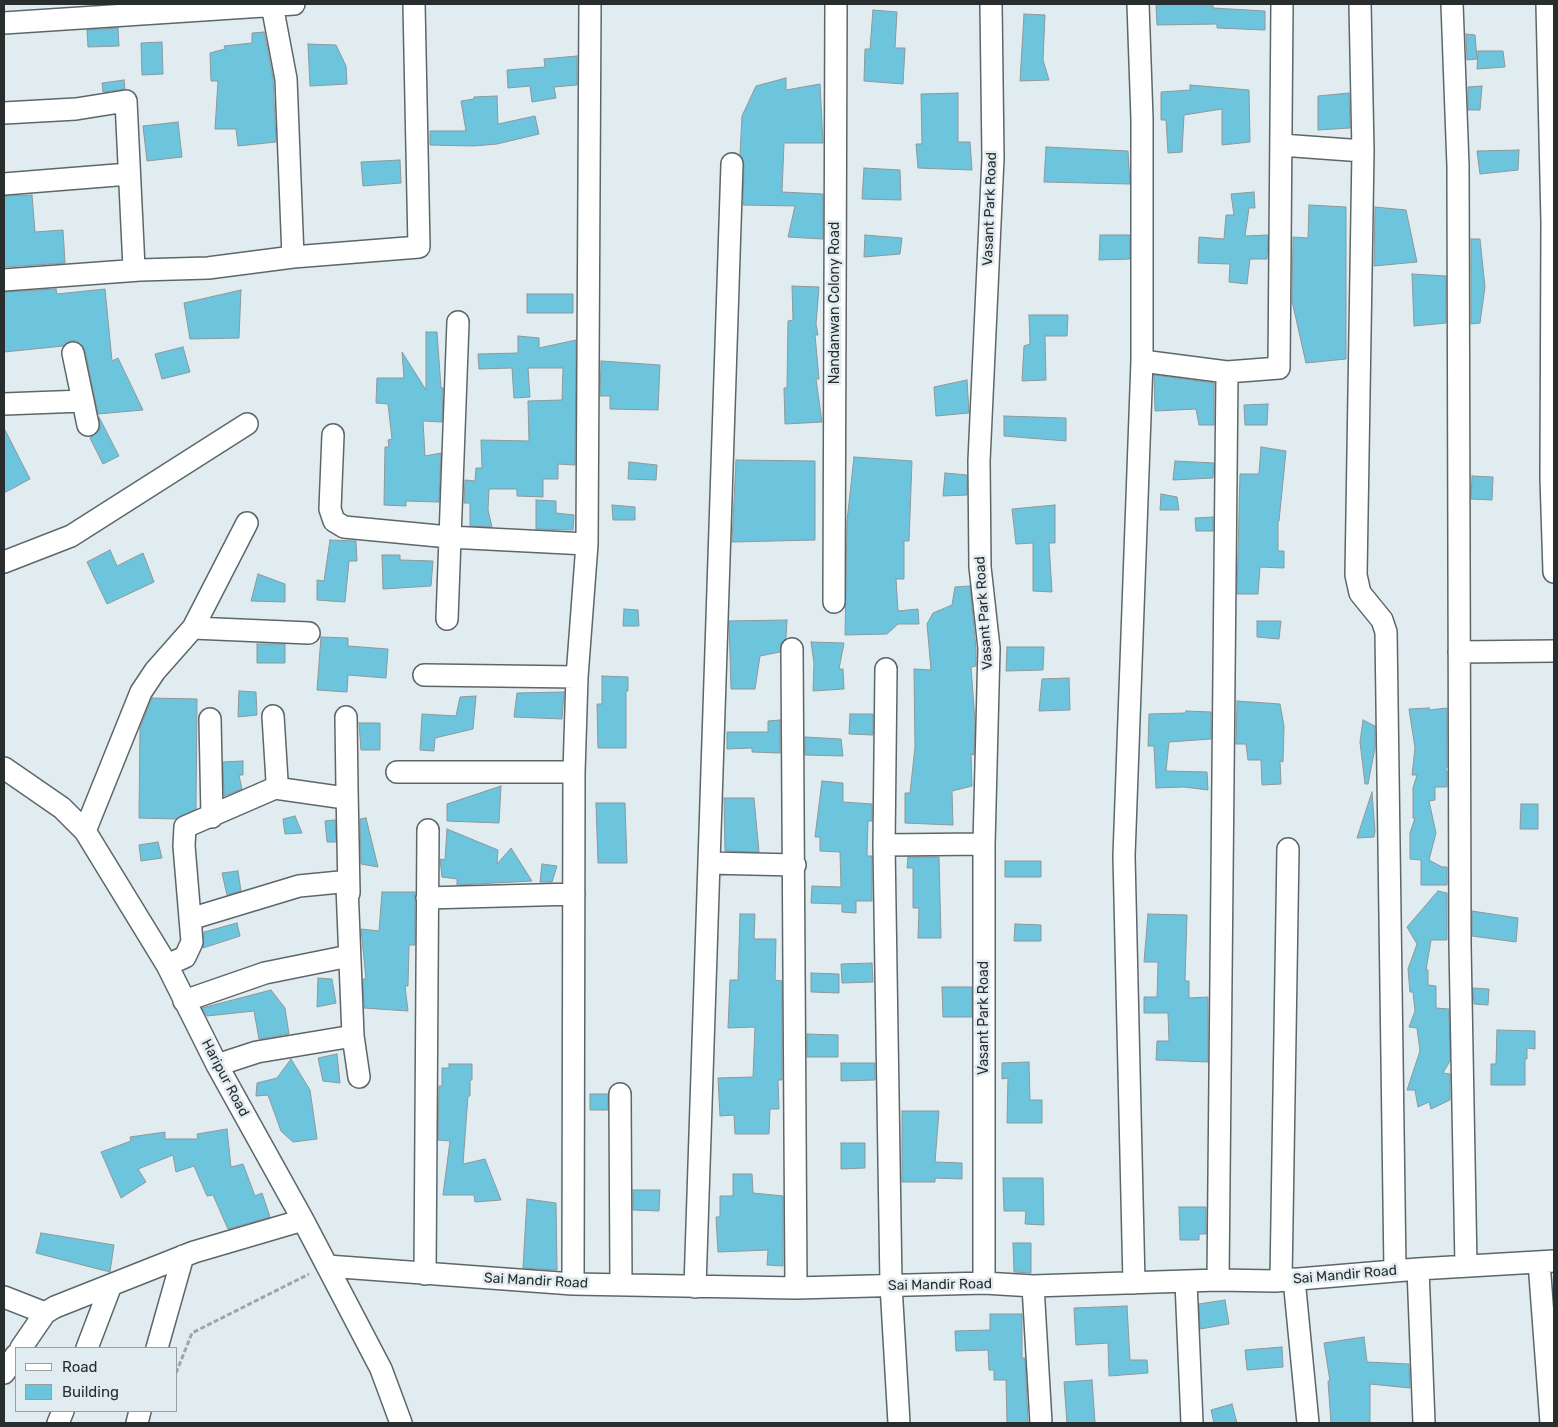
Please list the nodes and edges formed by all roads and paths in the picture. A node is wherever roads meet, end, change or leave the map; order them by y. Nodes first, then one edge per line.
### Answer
1 (294, 4) edge
2 (414, 4) edge
3 (590, 4) edge
4 (836, 4) edge
5 (991, 4) edge
6 (1138, 4) edge
7 (1282, 4) edge
8 (1360, 4) edge
9 (1452, 4) edge
10 (1547, 4) edge
11 (272, 5) junction
12 (4, 23) edge
13 (4, 114) edge
14 (1280, 145) junction
15 (1363, 151) junction
16 (732, 164) dead end
17 (130, 174) junction
18 (4, 184) edge
19 (293, 257) junction
20 (140, 270) junction
21 (4, 280) edge
22 (458, 322) dead end
23 (73, 353) dead end
24 (1142, 362) junction
25 (1227, 372) junction
26 (83, 401) junction
27 (4, 404) edge
28 (247, 424) dead end
29 (88, 425) dead end
30 (333, 435) dead end
31 (246, 523) dead end
32 (449, 537) junction
33 (587, 544) junction
34 (4, 562) edge
35 (1554, 572) edge
36 (834, 602) dead end
37 (447, 619) dead end
38 (193, 628) junction
39 (309, 633) dead end
40 (792, 649) dead end
41 (1554, 651) edge
42 (1459, 652) junction
43 (886, 669) dead end
44 (424, 675) dead end
45 (577, 677) junction
46 (273, 716) dead end
47 (346, 717) dead end
48 (210, 719) dead end
49 (4, 768) edge
50 (397, 772) dead end
51 (574, 772) junction
52 (275, 788) junction
53 (347, 789) junction
54 (212, 817) junction
55 (428, 830) dead end
56 (85, 831) junction
57 (984, 844) junction
58 (884, 845) junction
59 (1288, 849) dead end
60 (708, 862) junction
61 (795, 865) junction
62 (349, 893) junction
63 (574, 894) junction
64 (428, 898) junction
65 (190, 919) junction
66 (349, 956) junction
67 (167, 965) junction
68 (184, 1001) junction
69 (352, 1036) junction
70 (218, 1065) junction
71 (359, 1077) dead end
72 (620, 1094) dead end
73 (303, 1220) junction
74 (183, 1256) junction
75 (1547, 1261) edge
76 (1466, 1266) junction
77 (321, 1268) junction
78 (1418, 1269) junction
79 (1395, 1271) junction
80 (425, 1274) junction
81 (1218, 1280) junction
82 (1288, 1280) junction
83 (1186, 1282) junction
84 (984, 1283) junction
85 (1134, 1283) junction
86 (111, 1284) junction
87 (573, 1284) junction
88 (621, 1285) junction
89 (891, 1285) junction
90 (1032, 1286) junction
91 (695, 1287) junction
92 (796, 1288) junction
93 (4, 1297) edge
94 (45, 1313) junction
95 (22, 1347) edge
96 (87, 1347) edge
97 (157, 1347) edge
98 (15, 1356) edge
99 (178, 1368) edge
100 (4, 1373) edge
101 (401, 1423) edge
102 (899, 1423) edge
103 (1041, 1423) edge
104 (1192, 1423) edge
105 (1308, 1423) edge
106 (1424, 1423) edge
107 (1551, 1423) edge

1 - 11 street
2 - 19 street
3 - 33 street
4 - 36 street, Nandanwan Colony Road
5 - 57 street, Vasant Park Road
6 - 24 street
7 - 14 street
8 - 15 street
9 - 42 street
10 - 35 street
11 - 12 street
11 - 19 street
13 - 17 street
14 - 15 street
14 - 25 street
15 - 79 street
16 - 60 street
17 - 18 street
17 - 20 street
19 - 20 street
20 - 21 street
22 - 32 street
23 - 26 street
24 - 25 street
24 - 85 street
25 - 81 street
26 - 27 street
26 - 29 street
28 - 34 street
30 - 32 street
31 - 38 street
32 - 33 street
32 - 37 street
33 - 45 street
38 - 39 street
38 - 56 street
40 - 61 street
41 - 42 street
42 - 76 street
43 - 58 street
44 - 45 street
45 - 51 street
46 - 52 street
47 - 53 street
48 - 54 street
49 - 56 street, Haripur Road
50 - 51 street
51 - 63 street
52 - 53 street
52 - 54 street
53 - 62 street
54 - 65 street
55 - 64 street
56 - 67 street, Haripur Road
57 - 58 street
57 - 84 street, Vasant Park Road
58 - 89 street
59 - 82 street
60 - 61 street
60 - 91 street
61 - 92 street
62 - 65 street
62 - 66 street
63 - 64 street
63 - 87 street
64 - 80 street
65 - 67 street
66 - 68 street
66 - 69 street
67 - 68 street, Haripur Road
68 - 70 street, Haripur Road
69 - 70 street
69 - 71 street
70 - 73 street, Haripur Road
72 - 88 street
73 - 74 street
73 - 77 street, Haripur Road
74 - 86 street
74 - 97 street
75 - 76 street, Sai Mandir Road
75 - 107 street
76 - 78 street, Sai Mandir Road
77 - 80 street, Sai Mandir Road
77 - 99 path
77 - 101 street, Haripur Road
78 - 79 street, Sai Mandir Road
78 - 106 street
79 - 82 street, Sai Mandir Road
80 - 87 street, Sai Mandir Road
81 - 82 street, Sai Mandir Road
81 - 83 street, Sai Mandir Road
82 - 105 street
83 - 85 street, Sai Mandir Road
83 - 104 street
84 - 89 street, Sai Mandir Road
84 - 90 street, Sai Mandir Road
85 - 90 street, Sai Mandir Road
86 - 94 street
86 - 96 street
87 - 88 street, Sai Mandir Road
88 - 91 street, Sai Mandir Road
89 - 92 street, Sai Mandir Road
89 - 102 street
90 - 103 street
91 - 92 street, Sai Mandir Road
93 - 94 street
94 - 95 street
98 - 100 street

